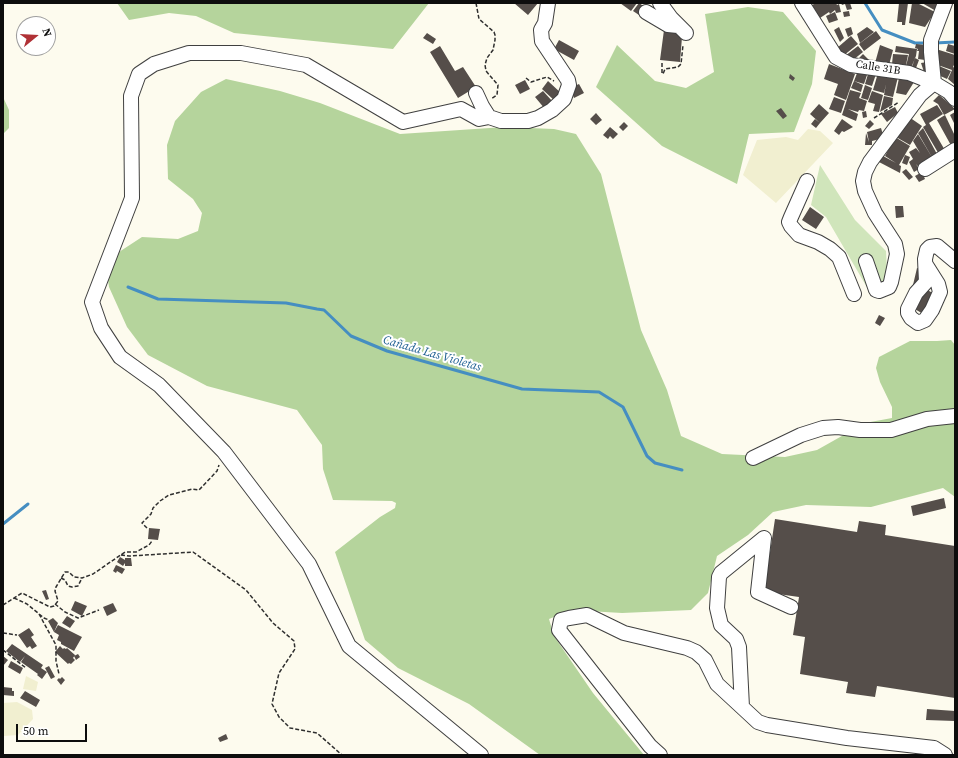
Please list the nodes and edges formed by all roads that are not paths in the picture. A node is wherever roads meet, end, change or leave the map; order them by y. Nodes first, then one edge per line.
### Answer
1 (548, 3) edge
2 (660, 3) edge
3 (802, 3) edge
4 (945, 3) edge
5 (955, 6) edge
6 (646, 12) dead end
7 (940, 17) junction
8 (934, 83) junction
9 (481, 97) road end
10 (955, 99) edge
11 (489, 117) junction
12 (955, 150) edge
13 (925, 169) dead end
14 (807, 181) dead end
15 (866, 261) dead end
16 (955, 261) edge
17 (926, 264) dead end
18 (854, 294) dead end
19 (955, 416) edge
20 (753, 458) dead end
21 (791, 607) dead end
22 (742, 708) junction
23 (482, 755) edge
24 (660, 755) edge
25 (945, 755) edge

1 - 11 street
2 - 6 street
3 - 8 street, Calle 31B
4 - 7 street
5 - 7 street
7 - 8 street
8 - 10 street, Calle 31B
8 - 15 street
9 - 11 street
11 - 23 street
12 - 13 street
14 - 18 street
16 - 17 street
19 - 20 street
21 - 22 street
22 - 24 street
22 - 25 street

